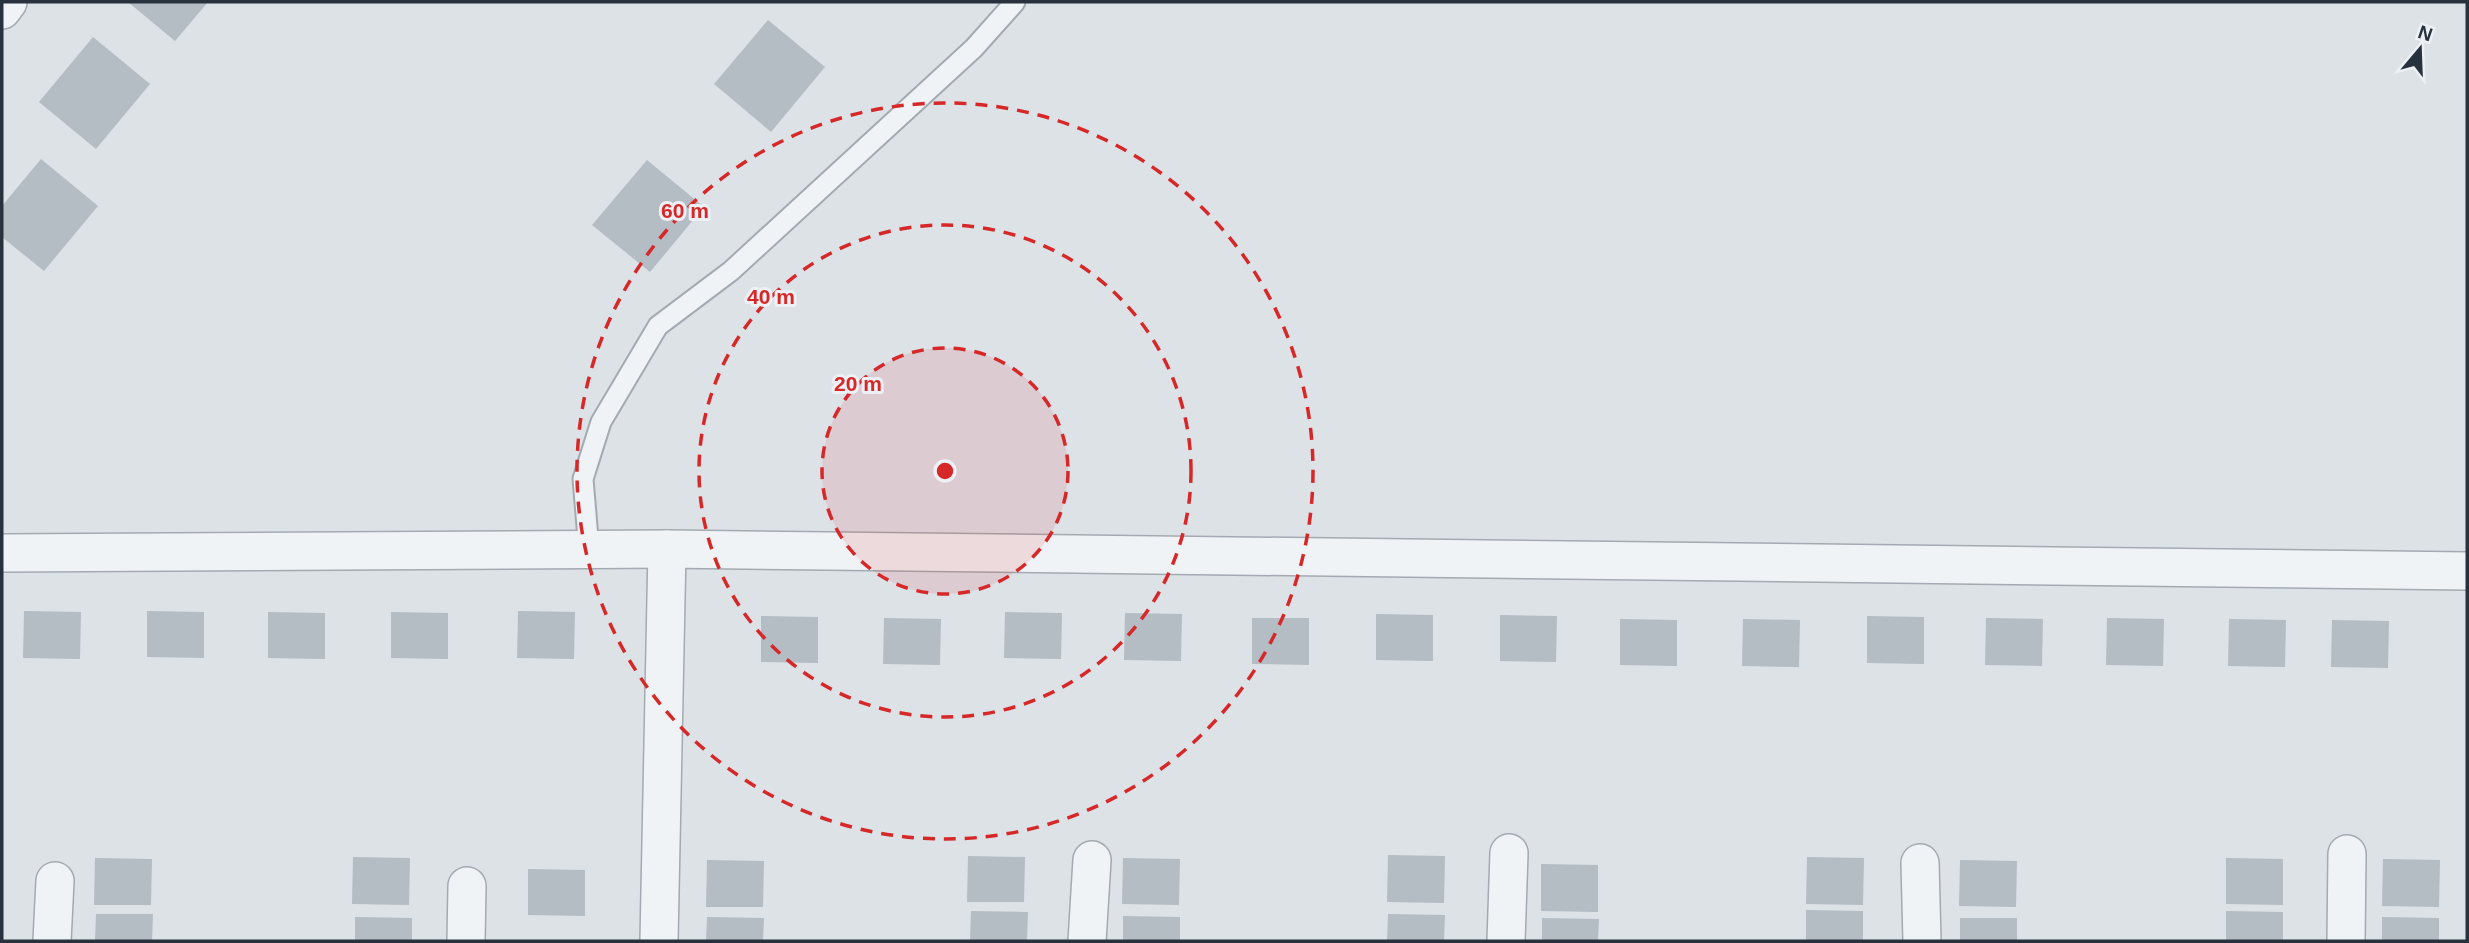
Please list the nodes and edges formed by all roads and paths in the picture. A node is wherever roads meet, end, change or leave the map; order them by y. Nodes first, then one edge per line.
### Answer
1 (8, 2) edge
2 (1015, 2) edge
3 (2, 10) edge
4 (667, 549) junction
5 (589, 550) junction
6 (2, 553) edge
7 (2467, 571) edge
8 (1508, 853) dead end
9 (2347, 854) dead end
10 (1093, 860) dead end
11 (1920, 863) dead end
12 (55, 881) dead end
13 (467, 887) dead end
14 (52, 941) edge
15 (466, 941) edge
16 (659, 941) edge
17 (1087, 941) edge
18 (1506, 941) edge
19 (1922, 941) edge
20 (2346, 941) edge

1 - 3 street
2 - 5 lane
4 - 5 street
4 - 7 street
4 - 16 street
5 - 6 street
8 - 18 street
9 - 20 street
10 - 17 street
11 - 19 street
12 - 14 street
13 - 15 street

